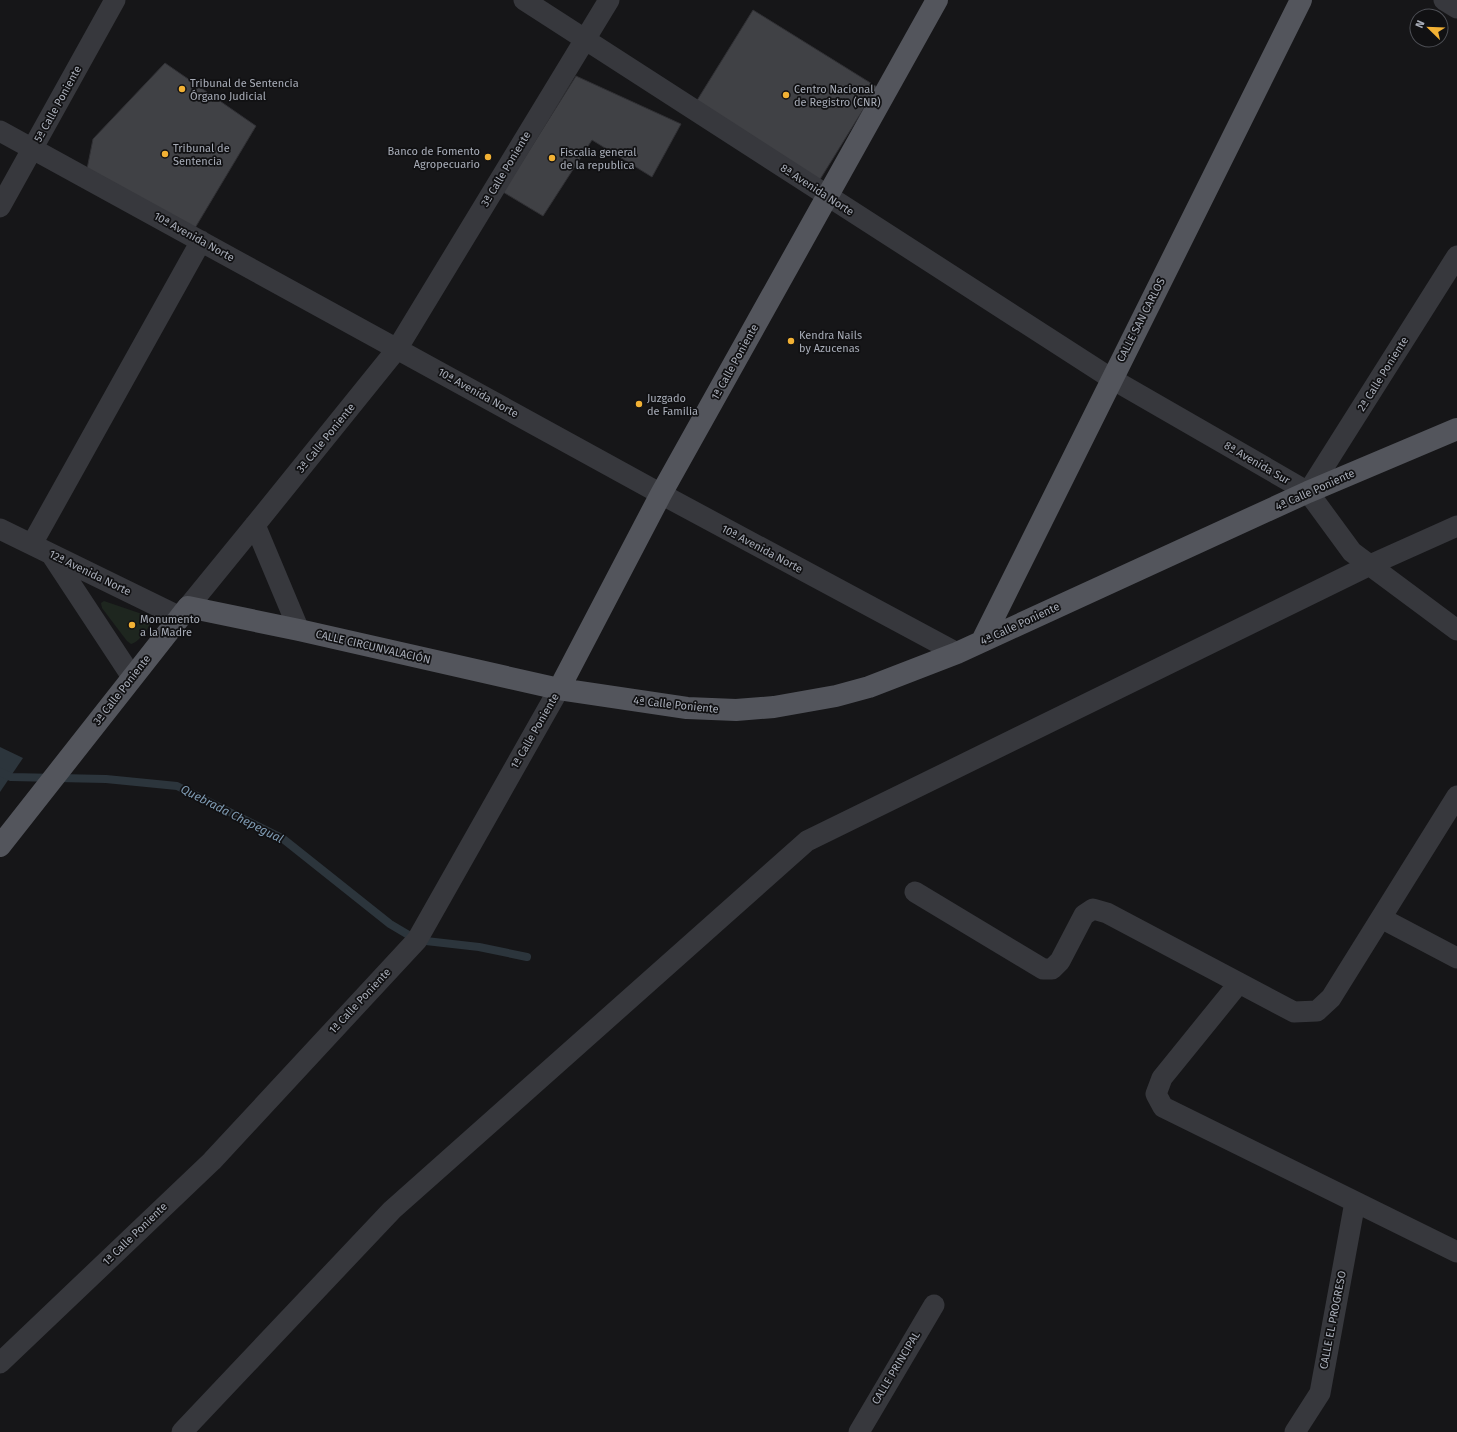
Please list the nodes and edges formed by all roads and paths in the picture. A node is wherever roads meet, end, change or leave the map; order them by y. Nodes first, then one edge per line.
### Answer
1 (116, 0) edge
2 (524, 0) edge
3 (609, 0) edge
4 (937, 0) edge
5 (1301, 0) edge
6 (1444, 0) edge
7 (1457, 8) edge
8 (586, 40) junction
9 (0, 131) edge
10 (33, 149) junction
11 (827, 196) junction
12 (0, 207) edge
13 (201, 241) junction
14 (1457, 256) edge
15 (397, 348) junction
16 (1112, 379) junction
17 (1457, 429) edge
18 (1308, 492) junction
19 (661, 494) junction
20 (256, 525) junction
21 (1457, 526) edge
22 (0, 529) edge
23 (32, 544) junction
24 (50, 553) junction
25 (1370, 565) junction
26 (184, 612) junction
27 (299, 630) junction
28 (1457, 630) edge
29 (982, 641) junction
30 (957, 654) junction
31 (132, 677) junction
32 (559, 689) junction
33 (1457, 796) edge
34 (0, 846) edge
35 (916, 892) dead end
36 (1381, 918) junction
37 (1457, 958) edge
38 (1239, 983) junction
39 (1355, 1202) junction
40 (1457, 1252) edge
41 (934, 1305) dead end
42 (0, 1363) edge
43 (182, 1432) edge
44 (859, 1432) edge
45 (1295, 1432) edge

1 - 10 street, 5ª Calle Poniente
2 - 8 street, 8ª Avenida Norte
3 - 8 street, 3ª Calle Poniente
4 - 11 main road, 1ª Calle Poniente
5 - 16 main road, CALLE SAN CARLOS
6 - 7 street
8 - 11 street, 8ª Avenida Norte
8 - 15 street, 3ª Calle Poniente
9 - 10 street, 10ª Avenida Norte
10 - 12 street, 5ª Calle Poniente
10 - 13 street, 10ª Avenida Norte
11 - 16 street, 8ª Avenida Norte
11 - 19 main road, 1ª Calle Poniente
13 - 15 street, 10ª Avenida Norte
13 - 23 street
14 - 18 street, 2ª Calle Poniente
15 - 19 street, 10ª Avenida Norte
15 - 20 street, 3ª Calle Poniente
16 - 18 street, 8ª Avenida Sur
16 - 29 main road, CALLE SAN CARLOS
17 - 18 main road, 4ª Calle Poniente
18 - 25 street, 8ª Avenida Sur
18 - 29 main road, 4ª Calle Poniente
19 - 30 street, 10ª Avenida Norte
19 - 32 main road, 1ª Calle Poniente
20 - 26 street, 3ª Calle Poniente
20 - 27 street
21 - 25 street
22 - 23 street, 12ª Avenida Norte
23 - 24 street, 12ª Avenida Norte
24 - 26 street, 12ª Avenida Norte
24 - 31 street
25 - 28 street, 8ª Avenida Sur
25 - 43 street
26 - 27 main road, CALLE CIRCUNVALACIÓN
26 - 31 main road, 3ª Calle Poniente
27 - 32 main road, CALLE CIRCUNVALACIÓN
29 - 30 main road, 4ª Calle Poniente
30 - 32 main road, 4ª Calle Poniente
31 - 34 main road, 3ª Calle Poniente
32 - 42 street, 1ª Calle Poniente
33 - 36 street
35 - 38 street
36 - 37 street
36 - 38 street
38 - 39 street
39 - 40 street
39 - 45 street, CALLE EL PROGRESO
41 - 44 street, CALLE PRINCIPAL

